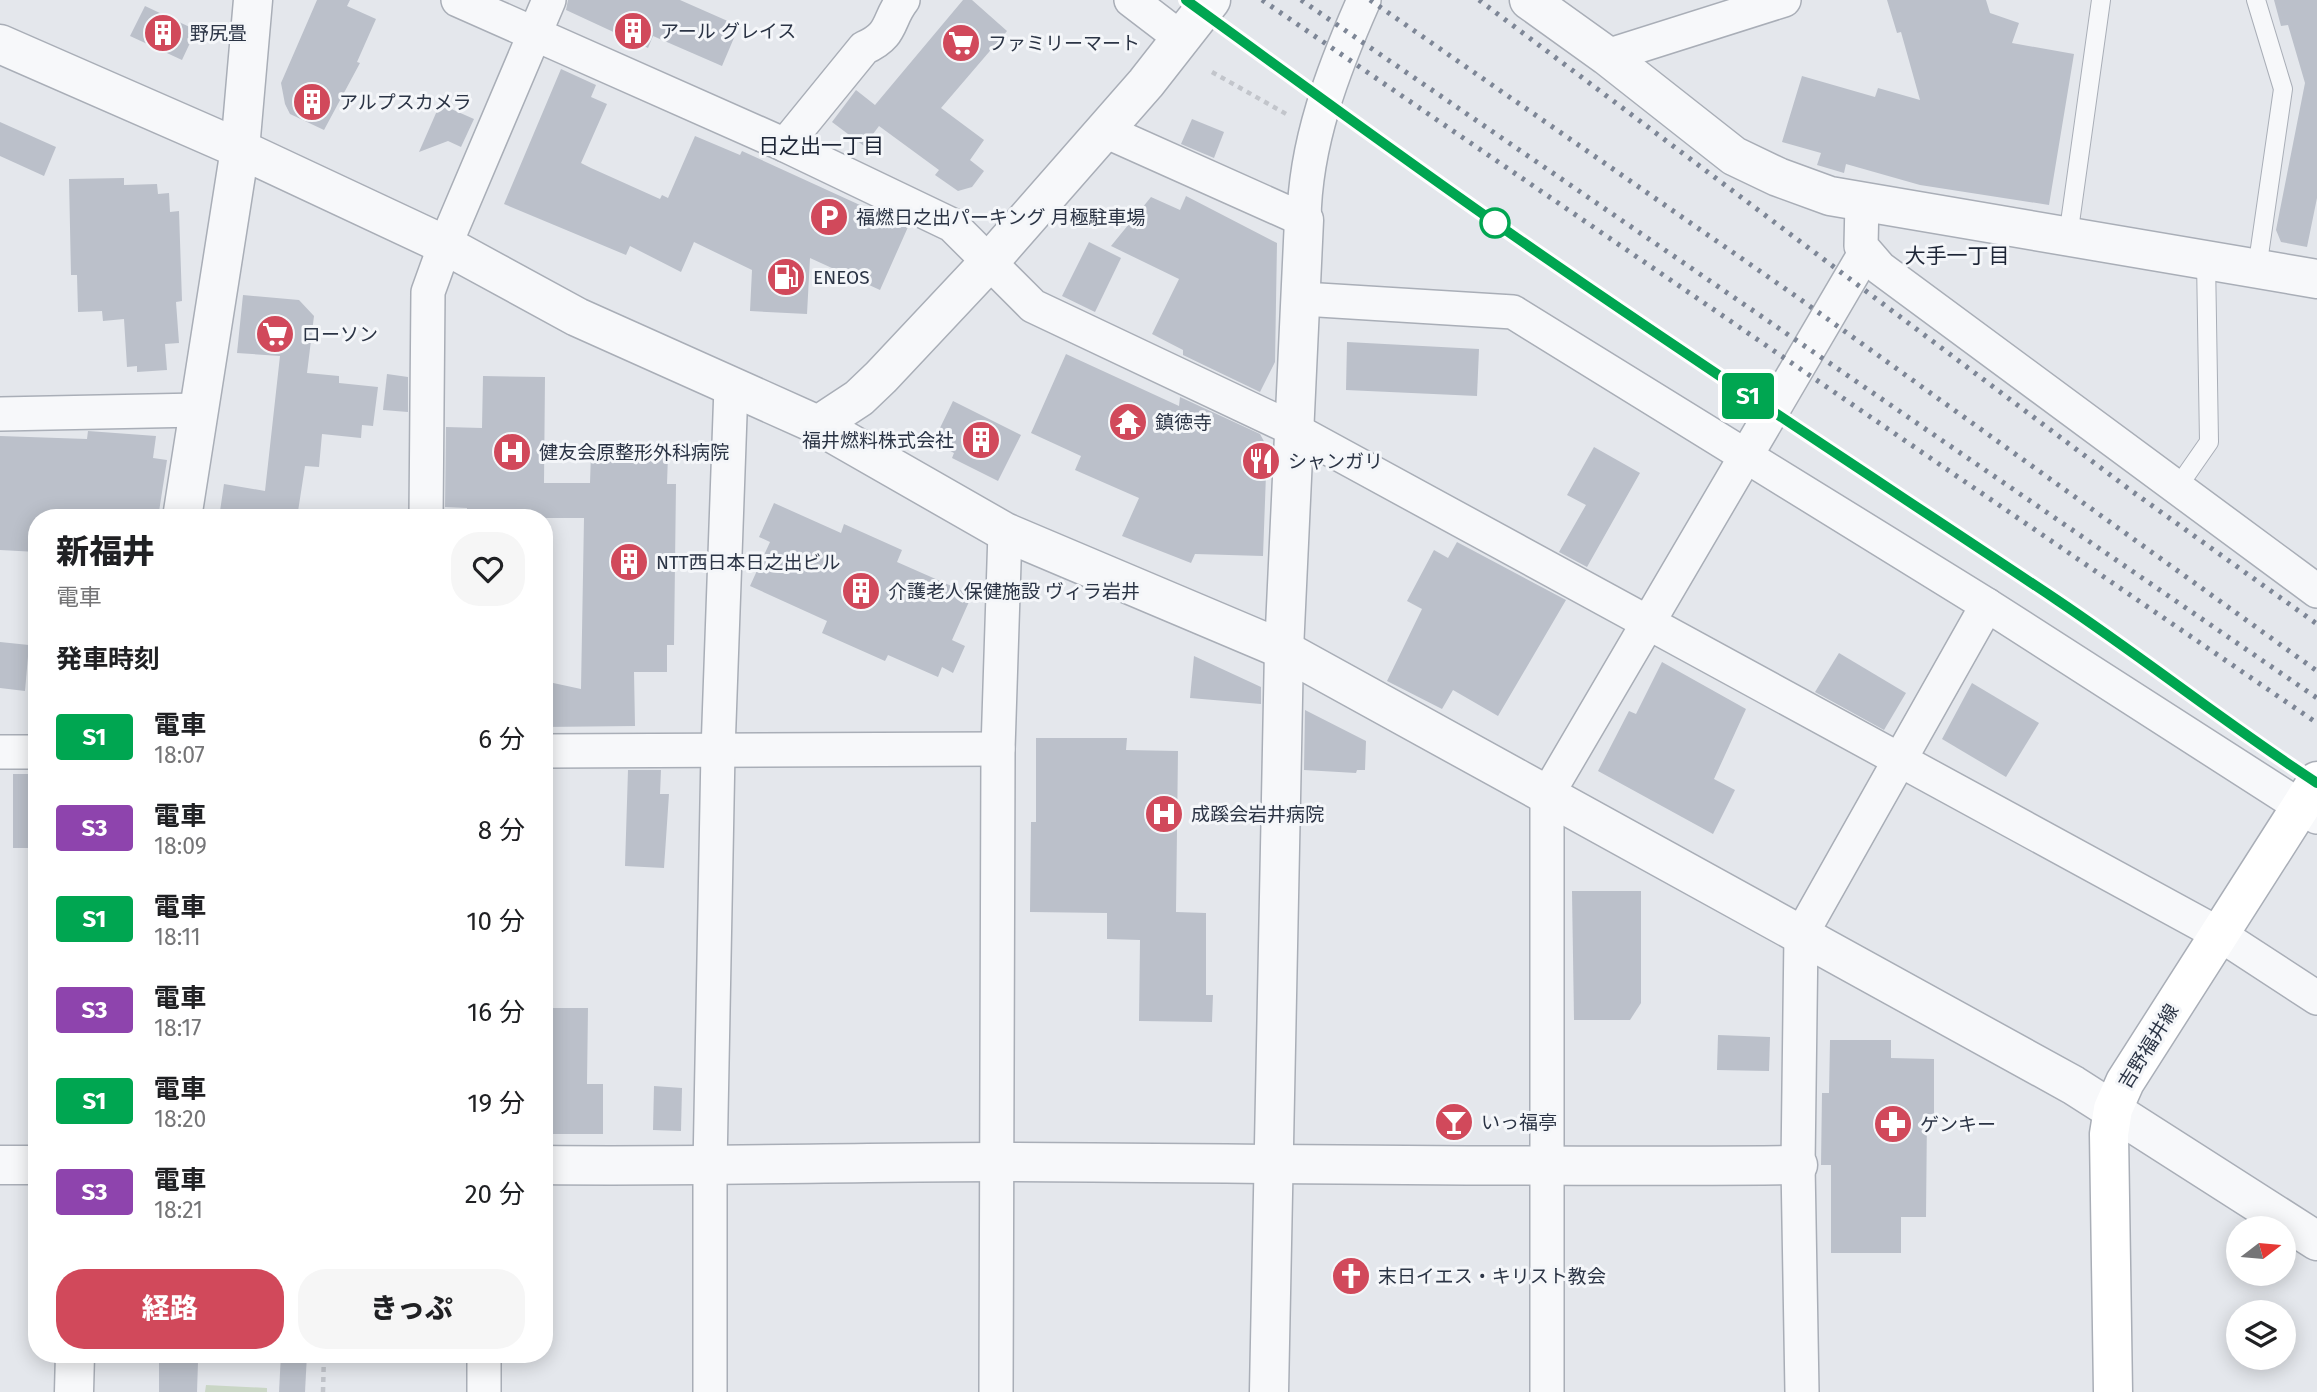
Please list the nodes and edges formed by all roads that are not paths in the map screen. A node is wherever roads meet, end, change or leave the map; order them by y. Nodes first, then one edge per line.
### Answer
1 (253, 0) edge
2 (458, 0) edge
3 (549, 0) edge
4 (903, 0) edge
5 (1131, 0) edge
6 (1211, 0) edge
7 (1364, 0) edge
8 (1529, 0) edge
9 (1783, 0) edge
10 (2101, 0) edge
11 (2256, 0) edge
12 (534, 35) junction
13 (1182, 39) junction
14 (0, 44) edge
15 (1607, 56) junction
16 (1103, 130) junction
17 (785, 145) junction
18 (240, 149) junction
19 (1862, 201) junction
20 (1304, 220) junction
21 (2068, 237) junction
22 (445, 245) junction
23 (1865, 253) junction
24 (2206, 260) junction
25 (990, 261) junction
26 (2257, 269) junction
27 (2317, 279) edge
28 (1303, 299) junction
29 (731, 387) junction
30 (200, 410) junction
31 (0, 414) edge
32 (818, 425) junction
33 (1293, 429) junction
34 (1745, 458) junction
35 (2177, 488) junction
36 (184, 509) edge
37 (426, 509) edge
38 (1005, 532) junction
39 (2317, 591) edge
40 (1987, 605) junction
41 (1648, 623) junction
42 (1284, 650) junction
43 (998, 749) junction
44 (553, 751) edge
45 (718, 751) junction
46 (0, 752) edge
47 (28, 752) edge
48 (1898, 762) junction
49 (1547, 794) junction
50 (2311, 802) edge
51 (1801, 934) junction
52 (2219, 934) junction
53 (2317, 998) edge
54 (2113, 1109) junction
55 (997, 1162) junction
56 (1798, 1164) junction
57 (0, 1165) edge
58 (28, 1165) edge
59 (553, 1165) edge
60 (1274, 1166) junction
61 (710, 1167) junction
62 (1547, 1168) junction
63 (2317, 1241) edge
64 (75, 1363) edge
65 (484, 1363) edge
66 (74, 1392) edge
67 (484, 1392) edge
68 (710, 1392) edge
69 (996, 1392) edge
70 (1269, 1392) edge
71 (1547, 1392) edge
72 (1802, 1392) edge
73 (2113, 1392) edge

1 - 18 street
2 - 12 street
3 - 12 street
4 - 17 street
5 - 13 street
6 - 13 street
7 - 20 street
8 - 15 street
9 - 15 street
10 - 21 lane
11 - 26 lane
12 - 17 street
12 - 22 street
13 - 16 street
14 - 18 street
15 - 19 street
16 - 20 street
16 - 25 street
17 - 25 street
18 - 22 street
18 - 30 street
19 - 21 street
19 - 23 street
20 - 28 street
21 - 24 street
22 - 29 street
22 - 37 street
23 - 34 street
23 - 35 street
24 - 26 street
24 - 35 lane
25 - 32 street
25 - 33 street
26 - 27 street
28 - 33 street
28 - 34 street
29 - 32 street
29 - 45 street
30 - 31 street
30 - 36 street
32 - 38 street
33 - 41 street
33 - 42 street
34 - 40 street
34 - 41 street
35 - 39 street
38 - 42 street
38 - 43 street
40 - 48 street
40 - 50 street
41 - 48 street
41 - 49 street
42 - 49 street
42 - 60 street
43 - 45 street
43 - 55 street
44 - 45 street
45 - 61 street
46 - 47 street
48 - 51 street
48 - 52 street
49 - 51 street
49 - 62 street
50 - 52 main road, 吉野福井線
51 - 54 street
51 - 56 street
52 - 53 street
52 - 54 main road, 吉野福井線
54 - 63 street
54 - 73 main road, 吉野福井線
55 - 60 street
55 - 61 street
55 - 69 street
56 - 62 street
56 - 72 street
57 - 58 street
59 - 61 street
60 - 62 street
60 - 70 street
61 - 68 street
62 - 71 street
64 - 66 street
65 - 67 street

